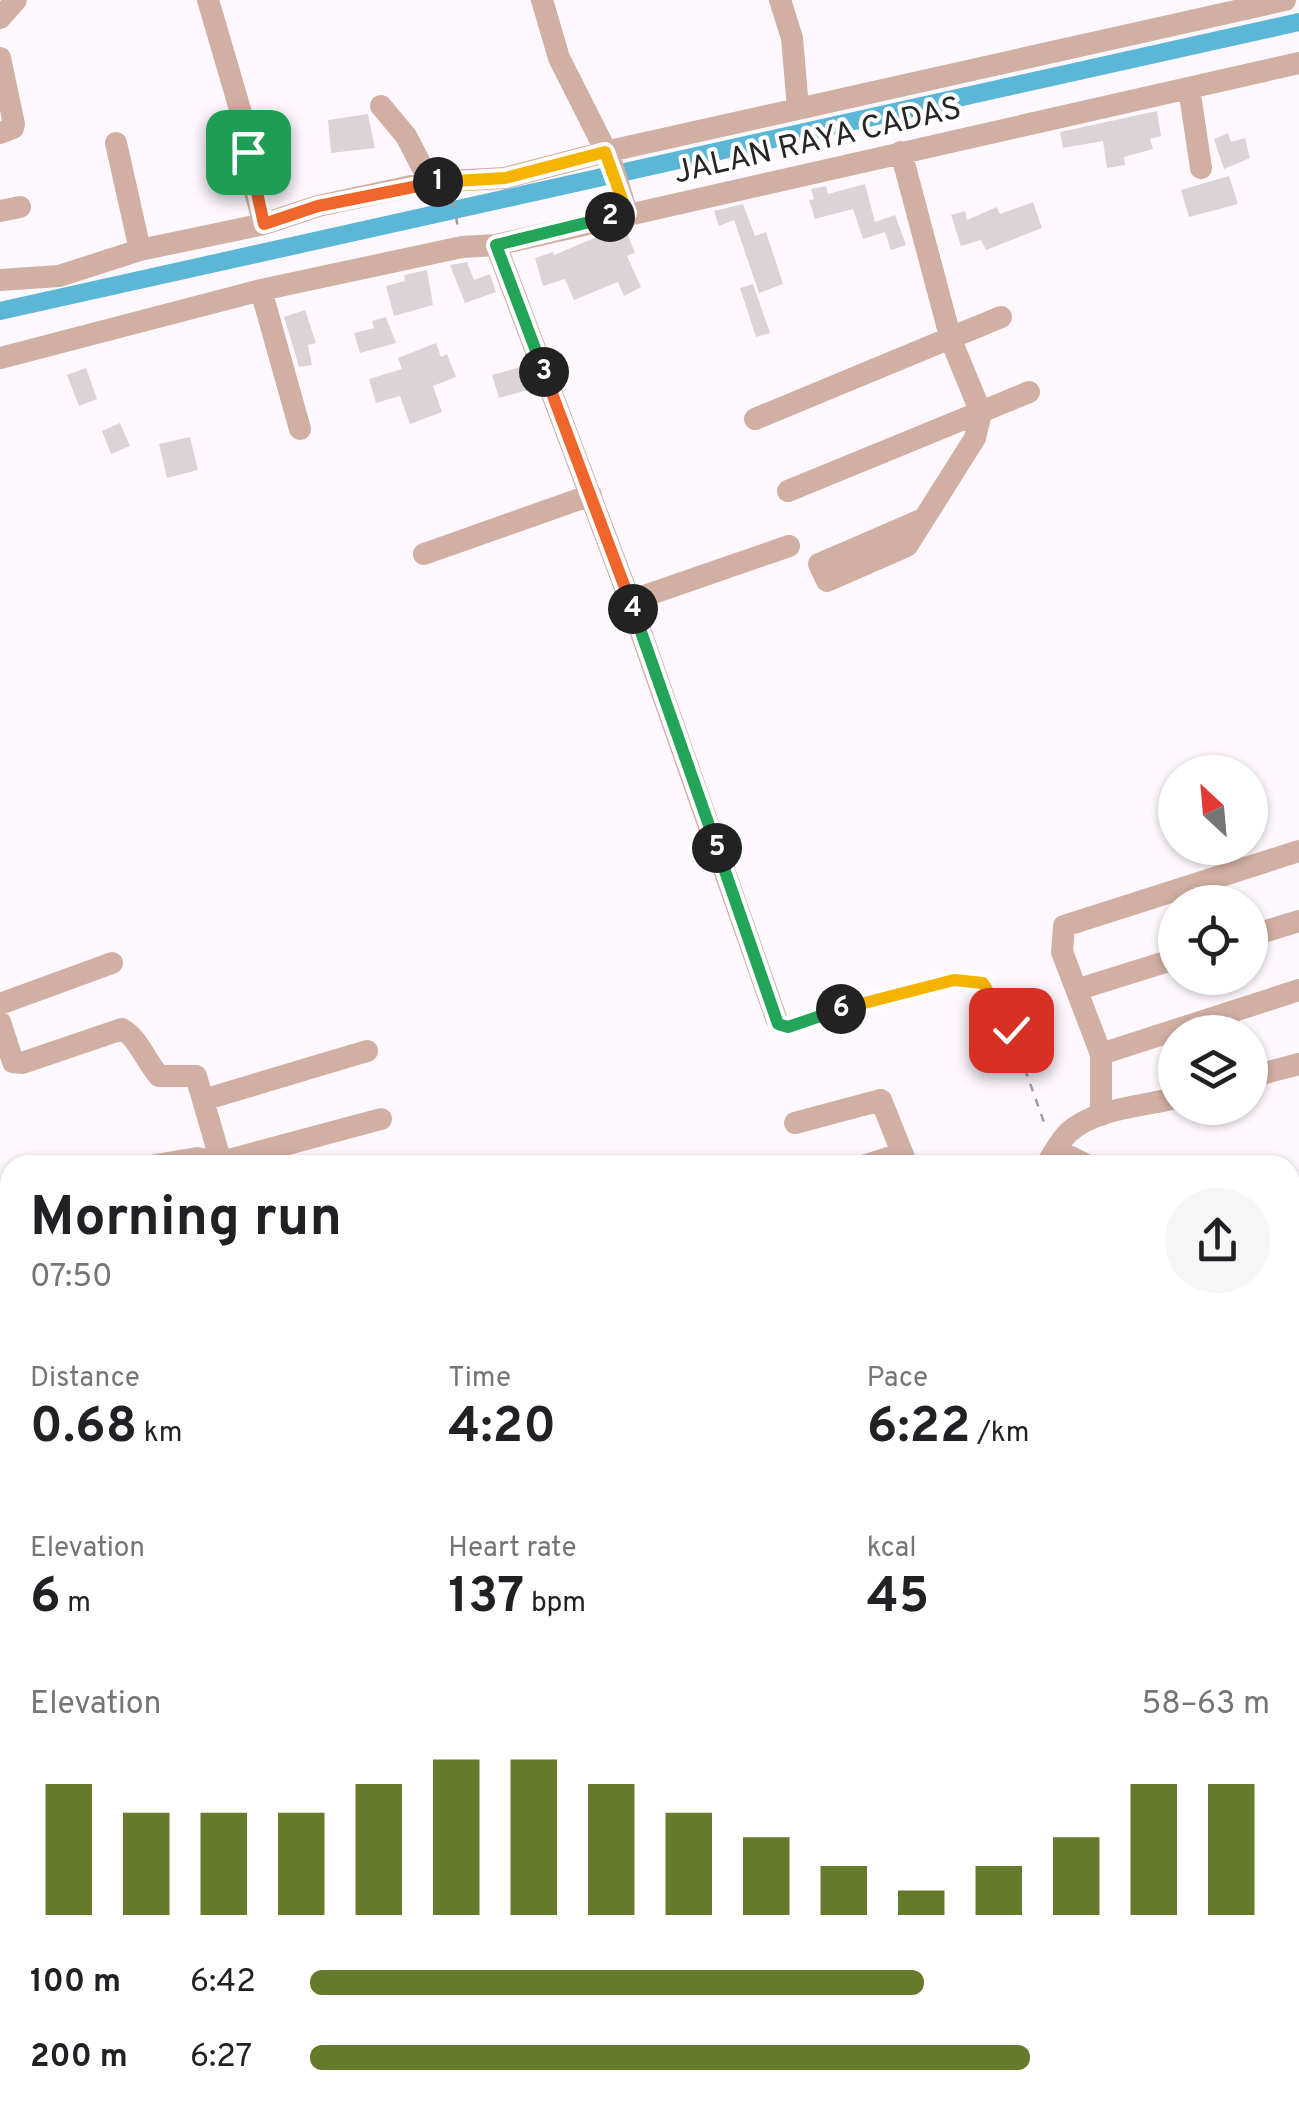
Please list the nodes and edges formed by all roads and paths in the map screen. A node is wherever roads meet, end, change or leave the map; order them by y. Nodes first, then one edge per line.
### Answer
1 (16, 0) edge
2 (208, 0) edge
3 (542, 0) edge
4 (780, 0) edge
5 (1285, 0) edge
6 (0, 18) edge
7 (0, 58) edge
8 (1299, 63) edge
9 (1189, 88) junction
10 (381, 106) dead end
11 (798, 108) junction
12 (0, 132) edge
13 (116, 143) dead end
14 (901, 152) junction
15 (608, 156) junction
16 (1201, 168) dead end
17 (430, 182) junction
18 (452, 193) dead end
19 (624, 204) junction
20 (264, 224) junction
21 (460, 237) dead end
22 (496, 245) junction
23 (140, 250) junction
24 (0, 280) edge
25 (261, 290) junction
26 (1001, 317) dead end
27 (951, 340) junction
28 (0, 358) edge
29 (1028, 392) dead end
30 (981, 413) junction
31 (755, 419) dead end
32 (300, 429) dead end
33 (788, 490) dead end
34 (590, 495) junction
35 (923, 519) dead end
36 (790, 546) dead end
37 (424, 554) dead end
38 (630, 601) junction
39 (1299, 851) edge
40 (1299, 920) edge
41 (1268, 930) edge
42 (112, 963) dead end
43 (1158, 964) edge
44 (1079, 989) junction
45 (1299, 990) edge
46 (0, 1004) edge
47 (776, 1018) joint
48 (0, 1022) edge
49 (367, 1050) dead end
50 (1100, 1054) junction
51 (1299, 1064) edge
52 (1268, 1073) edge
53 (203, 1100) junction
54 (1158, 1102) edge
55 (1101, 1115) junction
56 (381, 1120) dead end
57 (796, 1124) dead end
58 (219, 1155) edge
59 (283, 1155) edge
60 (902, 1155) edge
61 (1050, 1155) edge
62 (1053, 1155) edge

1 - 6 street
2 - 20 street
3 - 15 street
4 - 11 street
5 - 11 street
7 - 12 street
8 - 9 street, JALAN RAYA CADAS
9 - 14 street, JALAN RAYA CADAS
9 - 16 street
10 - 17 street
11 - 15 street
13 - 23 street
14 - 19 street, JALAN RAYA CADAS
14 - 27 street
15 - 17 street
15 - 19 street
17 - 20 street
18 - 21 path
19 - 22 street, JALAN RAYA CADAS
20 - 23 street
22 - 25 street, JALAN RAYA CADAS
22 - 34 street
23 - 24 street
25 - 28 street, JALAN RAYA CADAS
25 - 32 street
26 - 27 street
27 - 30 street
27 - 31 street
29 - 30 street
30 - 33 street
30 - 35 street
34 - 37 street
34 - 38 street
36 - 38 street
38 - 47 street
39 - 44 street
40 - 41 street
42 - 46 street
43 - 44 street
44 - 50 street
45 - 50 street
47 - 61 path
48 - 53 street
49 - 53 street
50 - 55 street
51 - 52 street
53 - 58 street
54 - 55 street
55 - 62 street
56 - 59 street
57 - 60 street

